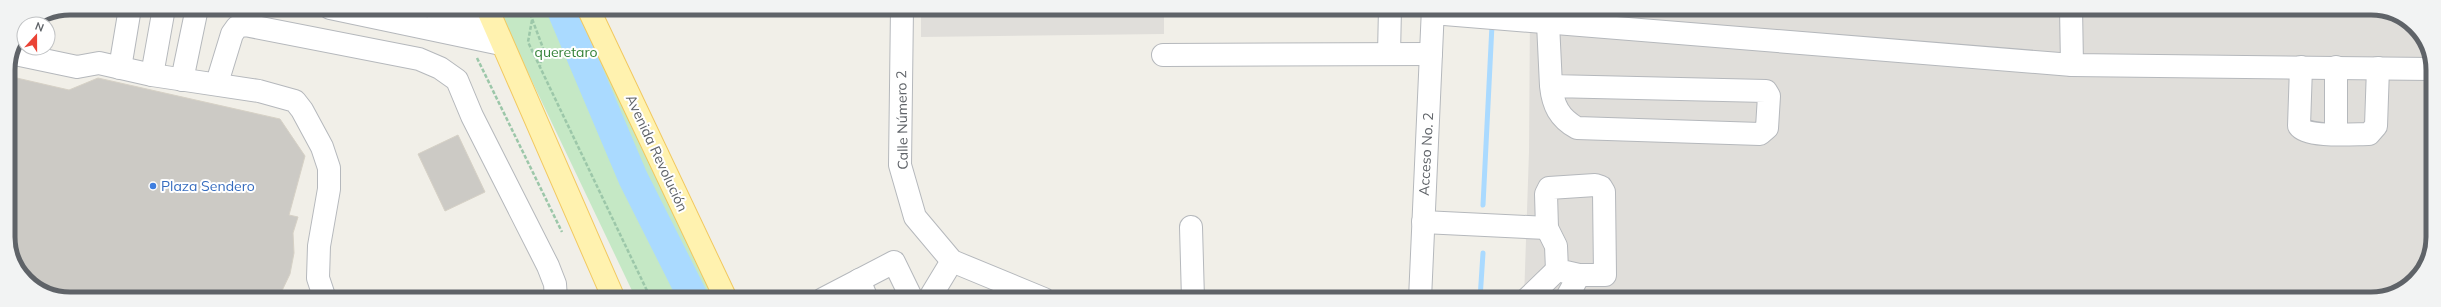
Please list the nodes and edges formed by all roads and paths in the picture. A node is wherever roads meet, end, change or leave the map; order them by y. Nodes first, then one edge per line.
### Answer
1 (129, 15) edge
2 (163, 15) edge
3 (196, 15) edge
4 (363, 15) edge
5 (460, 15) edge
6 (530, 15) edge
7 (591, 15) edge
8 (902, 15) edge
9 (1390, 15) edge
10 (1433, 15) edge
11 (1471, 15) edge
12 (2072, 15) edge
13 (489, 16) edge
14 (532, 20) junction
15 (1548, 23) junction
16 (466, 37) junction
17 (501, 44) junction
18 (1389, 54) junction
19 (1431, 54) junction
20 (17, 55) edge
21 (1163, 55) dead end
22 (2072, 64) junction
23 (540, 67) junction
24 (2301, 67) junction
25 (2336, 67) junction
26 (120, 68) junction
27 (2378, 68) junction
28 (2426, 68) edge
29 (152, 75) junction
30 (182, 80) junction
31 (217, 83) junction
32 (1551, 86) junction
33 (2336, 134) junction
34 (1423, 222) junction
35 (1191, 227) dead end
36 (1547, 228) junction
37 (952, 261) junction
38 (1557, 270) junction
39 (1579, 275) junction
40 (863, 289) edge
41 (323, 292) edge
42 (556, 292) edge
43 (611, 292) edge
44 (648, 292) edge
45 (723, 292) edge
46 (851, 292) edge
47 (909, 292) edge
48 (933, 292) edge
49 (1027, 292) edge
50 (1193, 292) edge
51 (1420, 292) edge
52 (1534, 292) edge
53 (1570, 292) edge

1 - 26 street
2 - 29 street
3 - 30 street
4 - 16 street
5 - 16 street
6 - 14 path
7 - 45 main road, Avenida Revolución
8 - 37 street, Calle Número 2
9 - 18 street
10 - 19 street, Acceso No. 2
11 - 15 street
12 - 22 street
13 - 17 main road
14 - 23 path
14 - 23 path
15 - 22 street
15 - 32 street
16 - 17 street
17 - 43 main road
18 - 19 street
18 - 21 street
19 - 34 street, Acceso No. 2
20 - 26 street
22 - 24 street
23 - 44 path
24 - 25 street
24 - 33 street
25 - 27 street
25 - 33 street
26 - 29 street
27 - 28 street
27 - 33 street
29 - 30 street
30 - 31 street
31 - 41 street
31 - 42 street
32 - 32 street
34 - 36 street
34 - 51 street, Acceso No. 2
35 - 50 street
36 - 38 street
36 - 39 street
37 - 48 street
37 - 49 street, Calle Número 2
38 - 39 street
38 - 52 street
39 - 53 street
40 - 46 street
40 - 47 street

